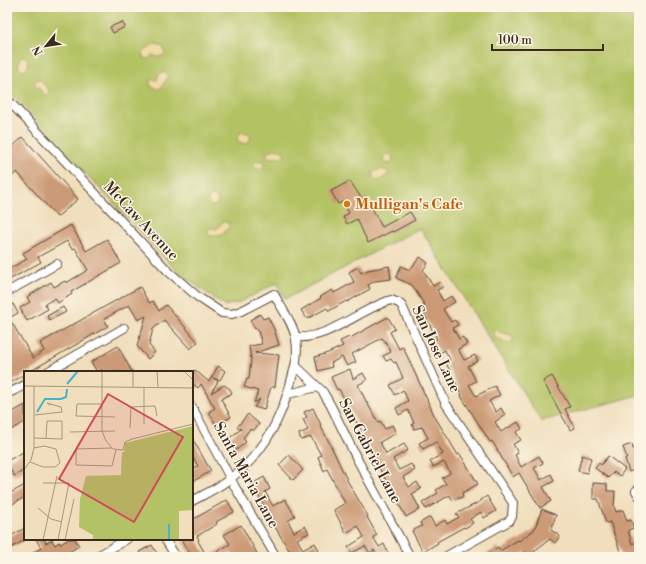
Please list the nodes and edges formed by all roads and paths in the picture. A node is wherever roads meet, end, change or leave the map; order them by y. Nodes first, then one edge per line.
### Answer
1 (7, 99) edge
2 (57, 264) dead end
3 (7, 292) edge
4 (124, 328) dead end
5 (296, 337) junction
6 (296, 366) junction
7 (49, 371) edge
8 (24, 386) edge
9 (318, 388) junction
10 (7, 393) edge
11 (288, 394) junction
12 (193, 409) edge
13 (231, 478) junction
14 (193, 500) edge
15 (125, 540) edge
16 (166, 540) edge
17 (96, 557) edge
18 (176, 557) edge
19 (276, 557) edge
20 (410, 557) edge
21 (445, 557) edge

1 - 5 street, McCaw Avenue
2 - 3 street
4 - 7 street
5 - 6 street
5 - 21 street, San Jose Lane
6 - 9 street, San Gabriel Lane
6 - 11 street
8 - 10 street
9 - 11 street
9 - 20 street, San Gabriel Lane
11 - 13 street
12 - 13 street, Santa Maria Lane
13 - 14 street
13 - 19 street, Santa Maria Lane
15 - 17 street
16 - 18 street

